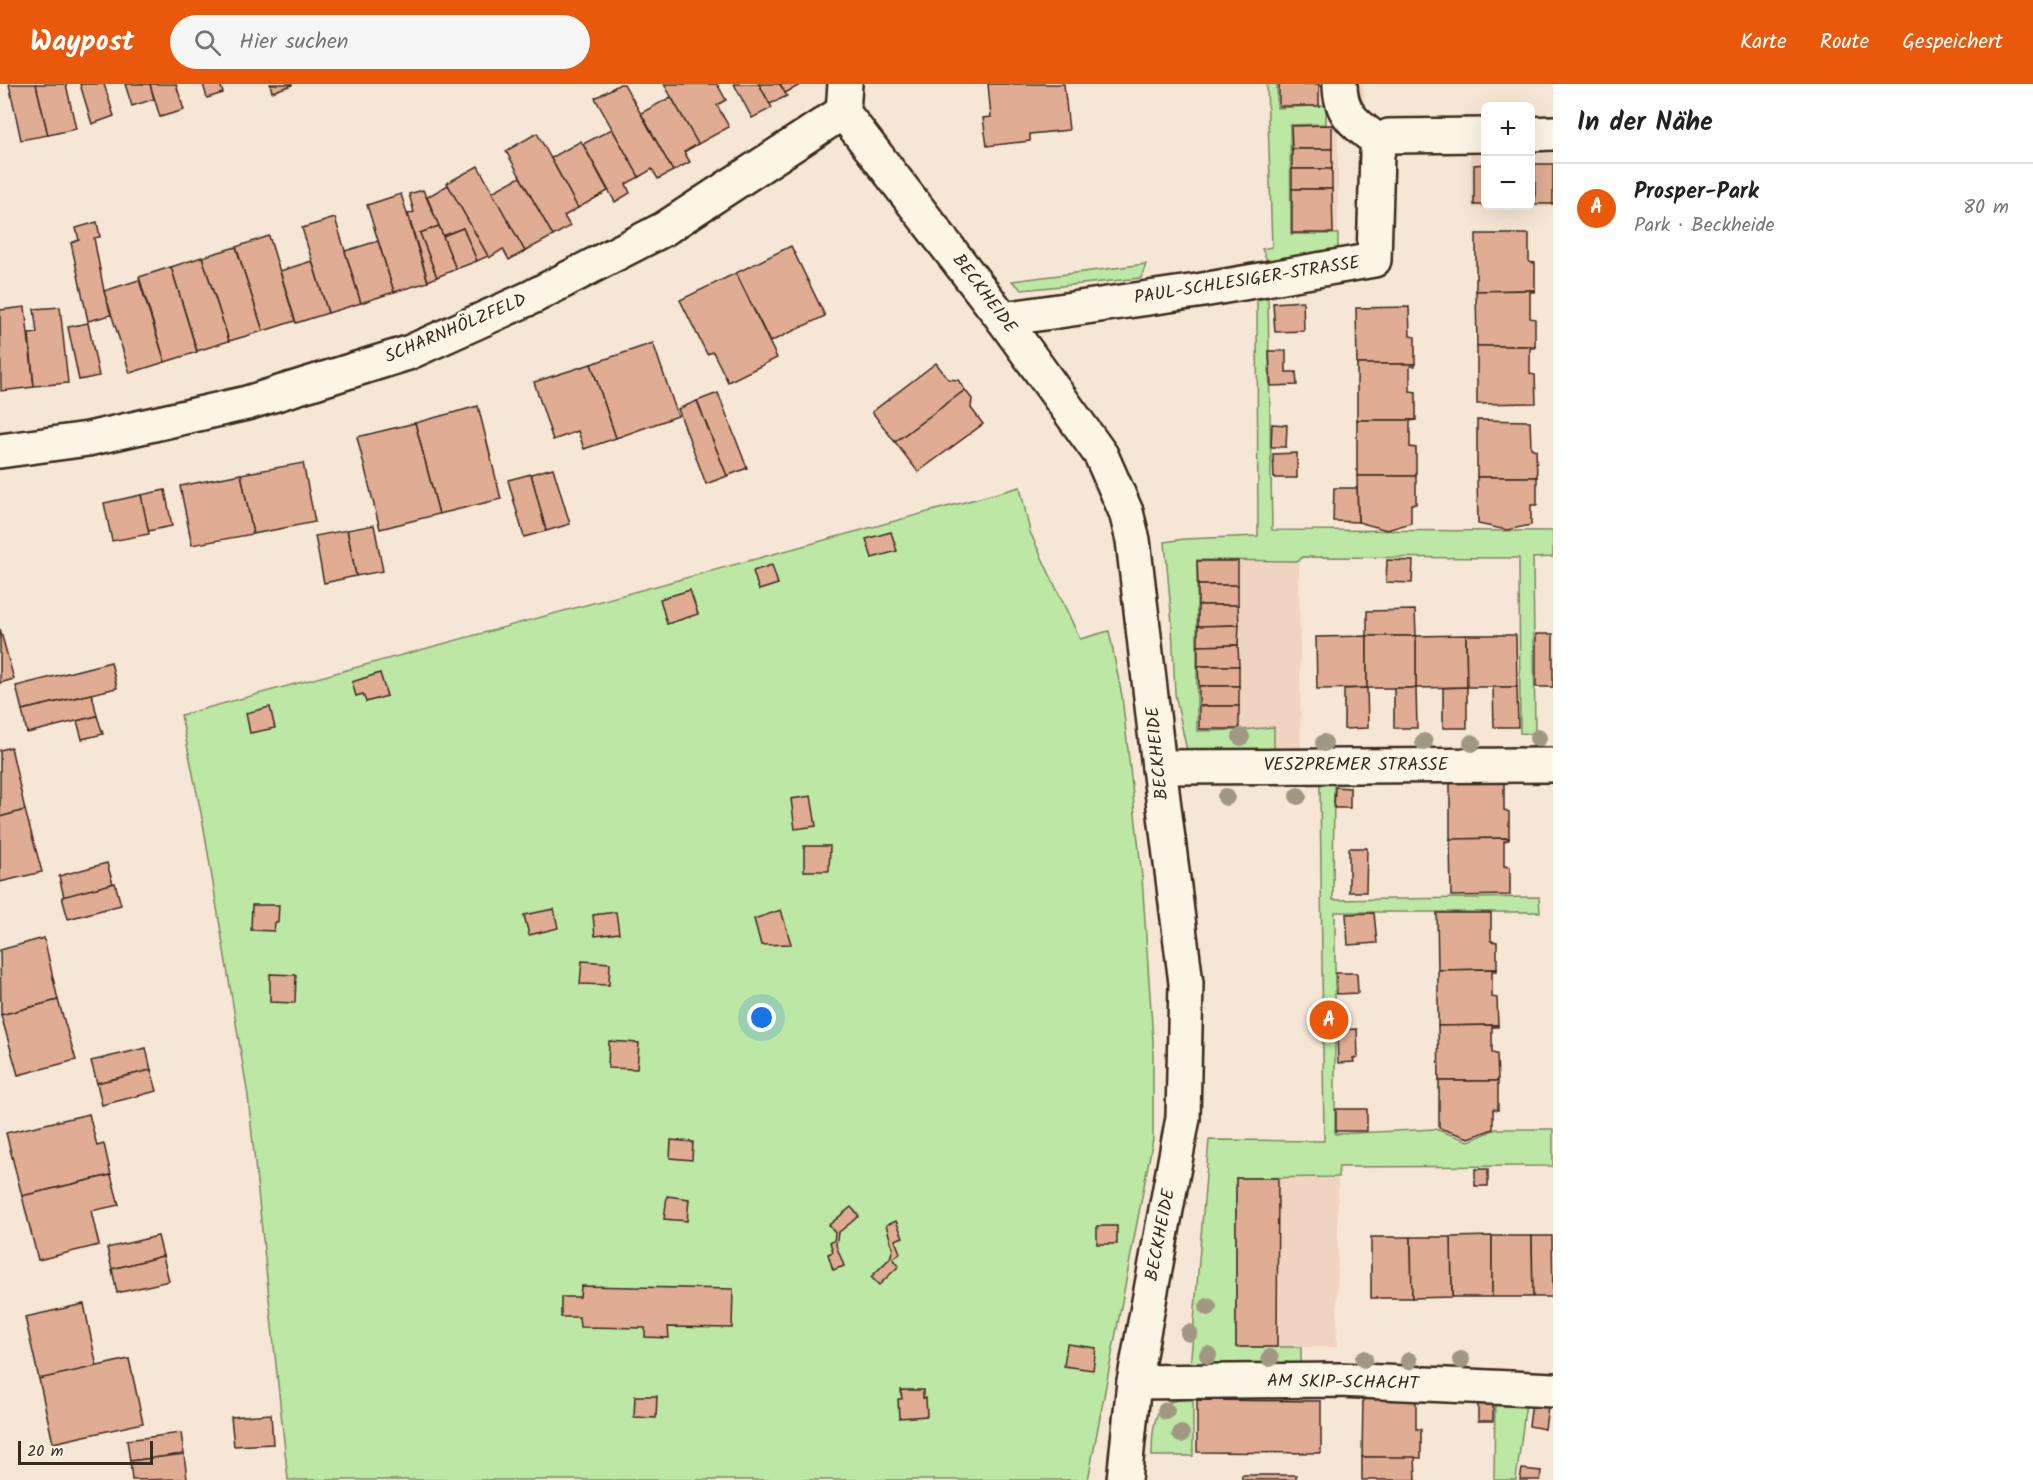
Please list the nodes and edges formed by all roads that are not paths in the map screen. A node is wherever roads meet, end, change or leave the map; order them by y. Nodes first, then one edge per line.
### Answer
1 (1340, 84) edge
2 (844, 98) edge
3 (1535, 134) edge
4 (1553, 134) edge
5 (1481, 135) edge
6 (1381, 143) junction
7 (1003, 318) junction
8 (0, 451) edge
9 (1553, 765) edge
10 (1159, 767) junction
11 (1134, 1382) junction
12 (1553, 1390) edge
13 (1124, 1480) edge

1 - 6 street
2 - 7 street, BECKHEIDE
2 - 8 street, SCHARNHÖLZFELD
3 - 4 street
5 - 6 street
6 - 7 street, PAUL-SCHLESIGER-STRASSE
7 - 10 street, BECKHEIDE
9 - 10 street, VESZPREMER STRASSE
10 - 11 street, BECKHEIDE
11 - 12 street, AM SKIP-SCHACHT
11 - 13 street, BECKHEIDE

